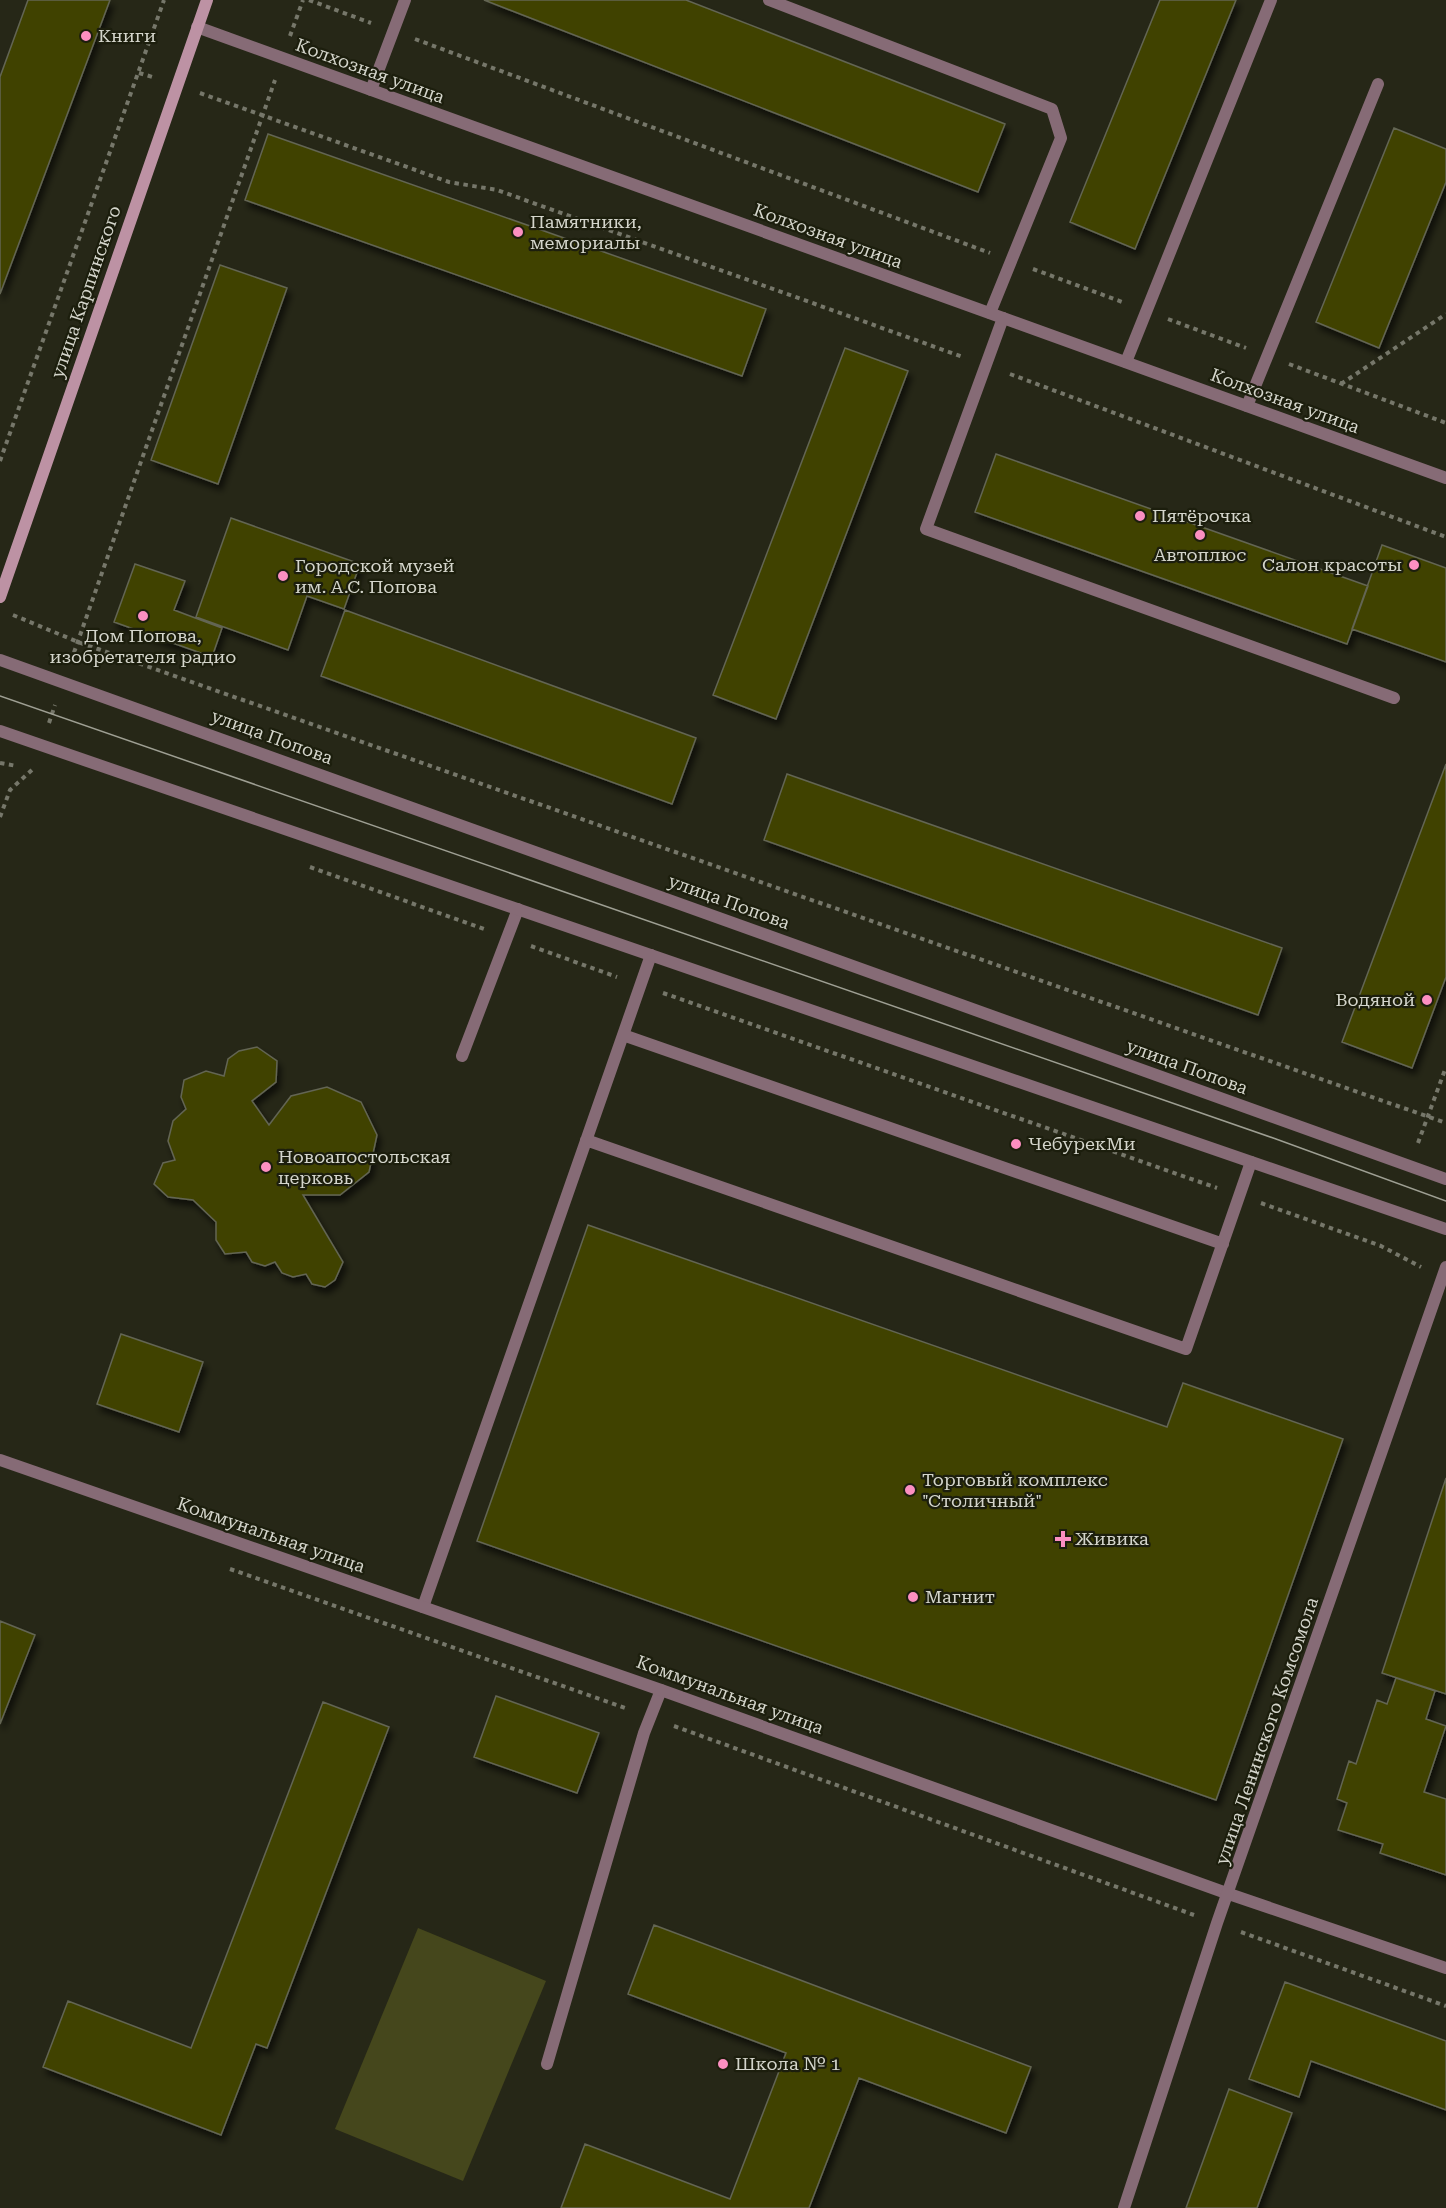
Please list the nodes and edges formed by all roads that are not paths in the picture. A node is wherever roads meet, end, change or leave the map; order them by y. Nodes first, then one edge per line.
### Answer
1 (207, 0) edge
2 (405, 0) edge
3 (769, 0) edge
4 (1271, 0) edge
5 (197, 27) junction
6 (1378, 84) dead end
7 (371, 90) junction
8 (990, 313) junction
9 (1003, 318) junction
10 (1126, 362) junction
11 (1247, 406) junction
12 (1446, 478) edge
13 (0, 597) edge
14 (0, 660) edge
15 (1394, 698) dead end
16 (0, 731) edge
17 (518, 909) junction
18 (651, 955) junction
19 (623, 1035) junction
20 (462, 1056) dead end
21 (586, 1140) junction
22 (1251, 1162) junction
23 (1446, 1179) edge
24 (1446, 1229) edge
25 (1223, 1244) junction
26 (1444, 1272) edge
27 (0, 1460) edge
28 (423, 1607) junction
29 (661, 1690) junction
30 (1229, 1894) junction
31 (1446, 1968) edge
32 (547, 2064) dead end
33 (1124, 2208) edge

1 - 5 main road, улица Карпинского
2 - 7 street
3 - 8 street
4 - 10 street
5 - 7 street, Колхозная улица
5 - 13 main road, улица Карпинского
6 - 11 street
7 - 8 street, Колхозная улица
8 - 9 street, Колхозная улица
9 - 10 street, Колхозная улица
9 - 15 street
10 - 11 street, Колхозная улица
11 - 12 street, Колхозная улица
14 - 23 street, улица Попова
16 - 17 street
17 - 18 street
17 - 20 street
18 - 19 street
18 - 22 street
19 - 21 street
19 - 25 street
21 - 25 street
21 - 28 street
22 - 24 street
22 - 25 street
26 - 30 street, улица Ленинского Комсомола
27 - 28 street, Коммунальная улица
28 - 29 street, Коммунальная улица
29 - 30 street, Коммунальная улица
29 - 32 street
30 - 31 street, Коммунальная улица
30 - 33 street, улица Ленинского Комсомола

